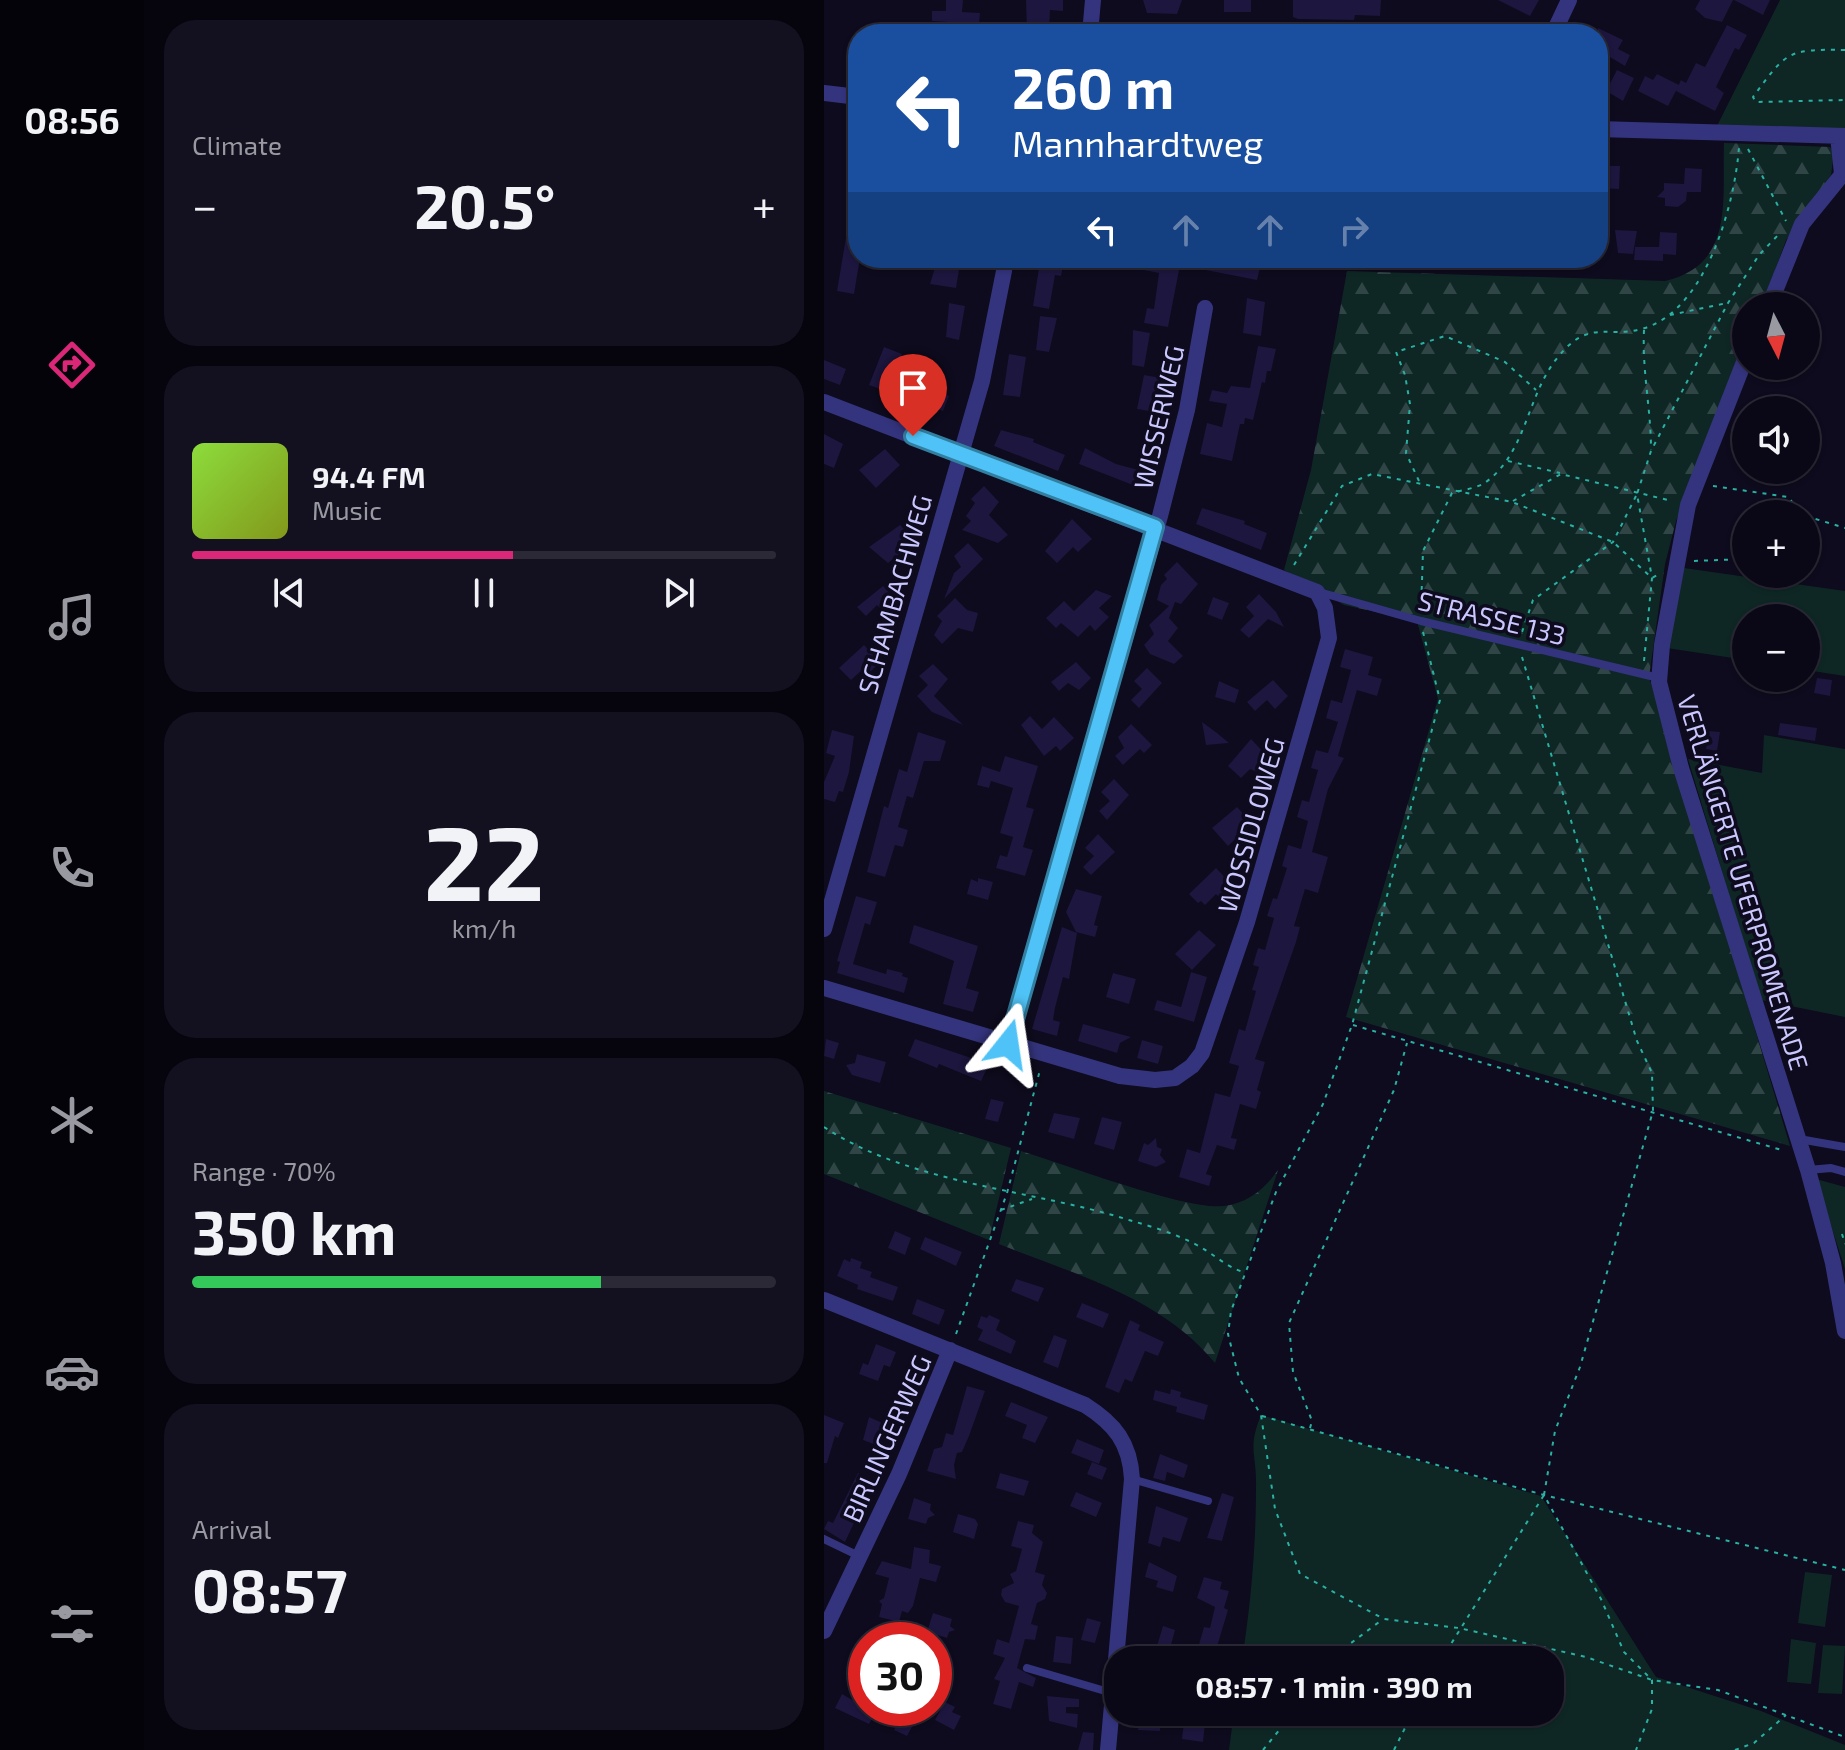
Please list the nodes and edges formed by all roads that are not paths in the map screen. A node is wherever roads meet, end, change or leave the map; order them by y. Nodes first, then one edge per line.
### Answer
1 (1093, 0) edge
2 (1569, 0) edge
3 (1091, 24) edge
4 (1558, 24) edge
5 (824, 93) edge
6 (848, 96) edge
7 (1608, 129) edge
8 (1842, 136) edge
9 (1844, 172) edge
10 (1004, 271) dead end
11 (1775, 292) edge
12 (1205, 308) dead end
13 (1737, 380) edge
14 (824, 402) edge
15 (961, 455) junction
16 (1155, 527) junction
17 (1317, 592) junction
18 (1651, 676) junction
19 (824, 929) edge
20 (824, 988) edge
21 (1008, 1044) junction
22 (1800, 1144) junction
23 (1845, 1147) edge
24 (1808, 1170) junction
25 (1845, 1172) edge
26 (824, 1300) edge
27 (1845, 1331) edge
28 (950, 1350) junction
29 (1132, 1479) junction
30 (1208, 1501) dead end
31 (824, 1539) edge
32 (860, 1556) junction
33 (824, 1631) edge
34 (1116, 1646) edge
35 (1027, 1668) dead end
36 (1104, 1691) edge
37 (1110, 1726) edge
38 (1108, 1750) edge

1 - 3 street
2 - 4 street
5 - 6 street
7 - 8 street
8 - 9 street
9 - 11 street
10 - 15 street, SCHAMBACHWEG
12 - 16 street, WISSERWEG
13 - 18 street, VERLÄNGERTE UFERPROMENADE
14 - 15 street
15 - 16 street
15 - 19 street, SCHAMBACHWEG
16 - 17 street
16 - 21 street, WISSERWEG
17 - 18 lane, STRASSE 133
17 - 21 street, WOSSIDLOWEG
18 - 22 street, VERLÄNGERTE UFERPROMENADE
20 - 21 street
22 - 23 lane
22 - 24 street, VERLÄNGERTE UFERPROMENADE
24 - 25 lane
24 - 27 street, VERLÄNGERTE UFERPROMENADE
26 - 28 street
28 - 29 street
28 - 32 street, BIRLINGERWEG
29 - 30 lane
29 - 34 street
31 - 32 lane
32 - 33 street, BIRLINGERWEG
35 - 36 lane
37 - 38 street

